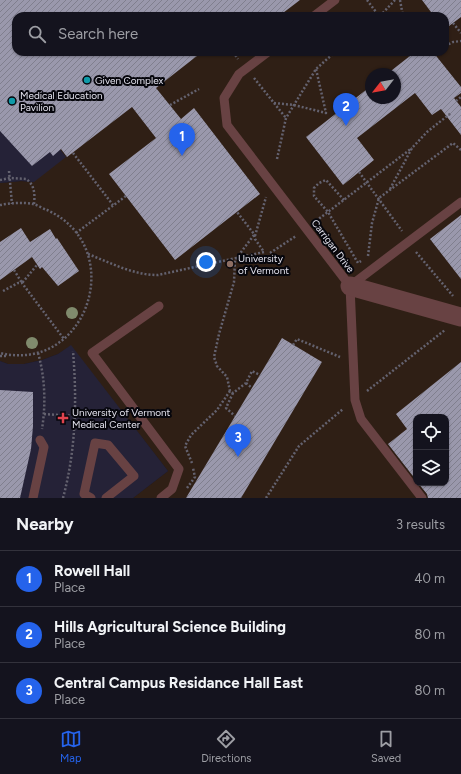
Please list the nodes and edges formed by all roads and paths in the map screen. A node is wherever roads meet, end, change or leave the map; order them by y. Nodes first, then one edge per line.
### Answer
1 (335, 0) edge
2 (367, 0) edge
3 (395, 0) edge
4 (400, 0) edge
5 (319, 12) edge
6 (376, 12) edge
7 (383, 12) edge
8 (402, 12) edge
9 (453, 23) dead end
10 (461, 33) edge
11 (461, 41) edge
12 (449, 44) edge
13 (236, 56) edge
14 (262, 56) edge
15 (331, 56) edge
16 (246, 68) junction
17 (316, 69) junction
18 (199, 89) dead end
19 (461, 97) edge
20 (456, 101) dead end
21 (274, 103) junction
22 (170, 105) dead end
23 (294, 105) junction
24 (451, 113) dead end
25 (286, 118) junction
26 (412, 148) junction
27 (461, 150) edge
28 (73, 153) dead end
29 (277, 159) dead end
30 (9, 171) dead end
31 (359, 172) dead end
32 (10, 178) junction
33 (0, 180) edge
34 (367, 182) junction
35 (389, 191) junction
36 (126, 196) dead end
37 (266, 196) dead end
38 (379, 198) junction
39 (344, 200) junction
40 (461, 202) edge
41 (12, 204) junction
42 (34, 204) junction
43 (0, 205) edge
44 (113, 205) junction
45 (333, 208) dead end
46 (237, 212) dead end
47 (76, 233) junction
48 (254, 234) junction
49 (404, 234) dead end
50 (255, 239) junction
51 (416, 252) dead end
52 (88, 254) junction
53 (235, 258) junction
54 (37, 265) dead end
55 (14, 270) dead end
56 (22, 282) junction
57 (350, 286) junction
58 (3, 291) dead end
59 (159, 306) dead end
60 (455, 315) edge
61 (64, 339) junction
62 (293, 345) dead end
63 (73, 351) dead end
64 (38, 352) junction
65 (0, 353) edge
66 (10, 355) junction
67 (0, 356) edge
68 (340, 357) dead end
69 (260, 374) dead end
70 (246, 383) junction
71 (252, 388) dead end
72 (230, 391) junction
73 (233, 393) junction
74 (365, 393) dead end
75 (343, 409) dead end
76 (44, 414) junction
77 (118, 414) dead end
78 (75, 416) junction
79 (235, 416) dead end
80 (40, 440) joint
81 (184, 493) dead end
82 (33, 498) edge
83 (63, 498) edge
84 (91, 498) edge
85 (106, 498) edge
86 (161, 498) edge
87 (266, 498) edge
88 (422, 498) edge

1 - 5 lane
2 - 6 path
3 - 7 path
4 - 8 path
9 - 10 path
11 - 12 path
13 - 16 path
14 - 16 lane, Carrigan Drive
15 - 17 path
16 - 21 path
16 - 57 lane, Carrigan Drive
17 - 23 path
17 - 23 path
18 - 22 path
19 - 20 path
21 - 23 path
21 - 25 path
23 - 25 path
24 - 26 path
25 - 29 path
26 - 34 path
26 - 35 path
27 - 35 path
28 - 44 path
30 - 32 path
31 - 34 path
32 - 33 path
32 - 41 path
32 - 42 path
34 - 38 path
34 - 39 path
35 - 38 path
36 - 44 path
37 - 50 path
38 - 39 path
38 - 49 path
39 - 45 path
40 - 57 lane
41 - 42 path
41 - 43 path
42 - 47 path
44 - 47 path
46 - 48 path
47 - 52 path
48 - 50 path
48 - 53 path
50 - 53 path
51 - 60 path
52 - 53 path
52 - 61 path
53 - 72 path
54 - 56 path
55 - 56 path
56 - 58 path
56 - 61 path
57 - 60 street
57 - 88 lane, Carrigan Drive
59 - 86 lane
60 - 74 path
61 - 64 path
62 - 68 path
63 - 78 path
64 - 66 path
64 - 76 path
65 - 66 path
66 - 67 path
69 - 70 path
70 - 71 path
70 - 73 path
72 - 73 path
72 - 81 path
73 - 79 path
75 - 87 path
76 - 78 path
76 - 80 path
77 - 78 path
78 - 83 path
80 - 82 lane
84 - 85 lane

